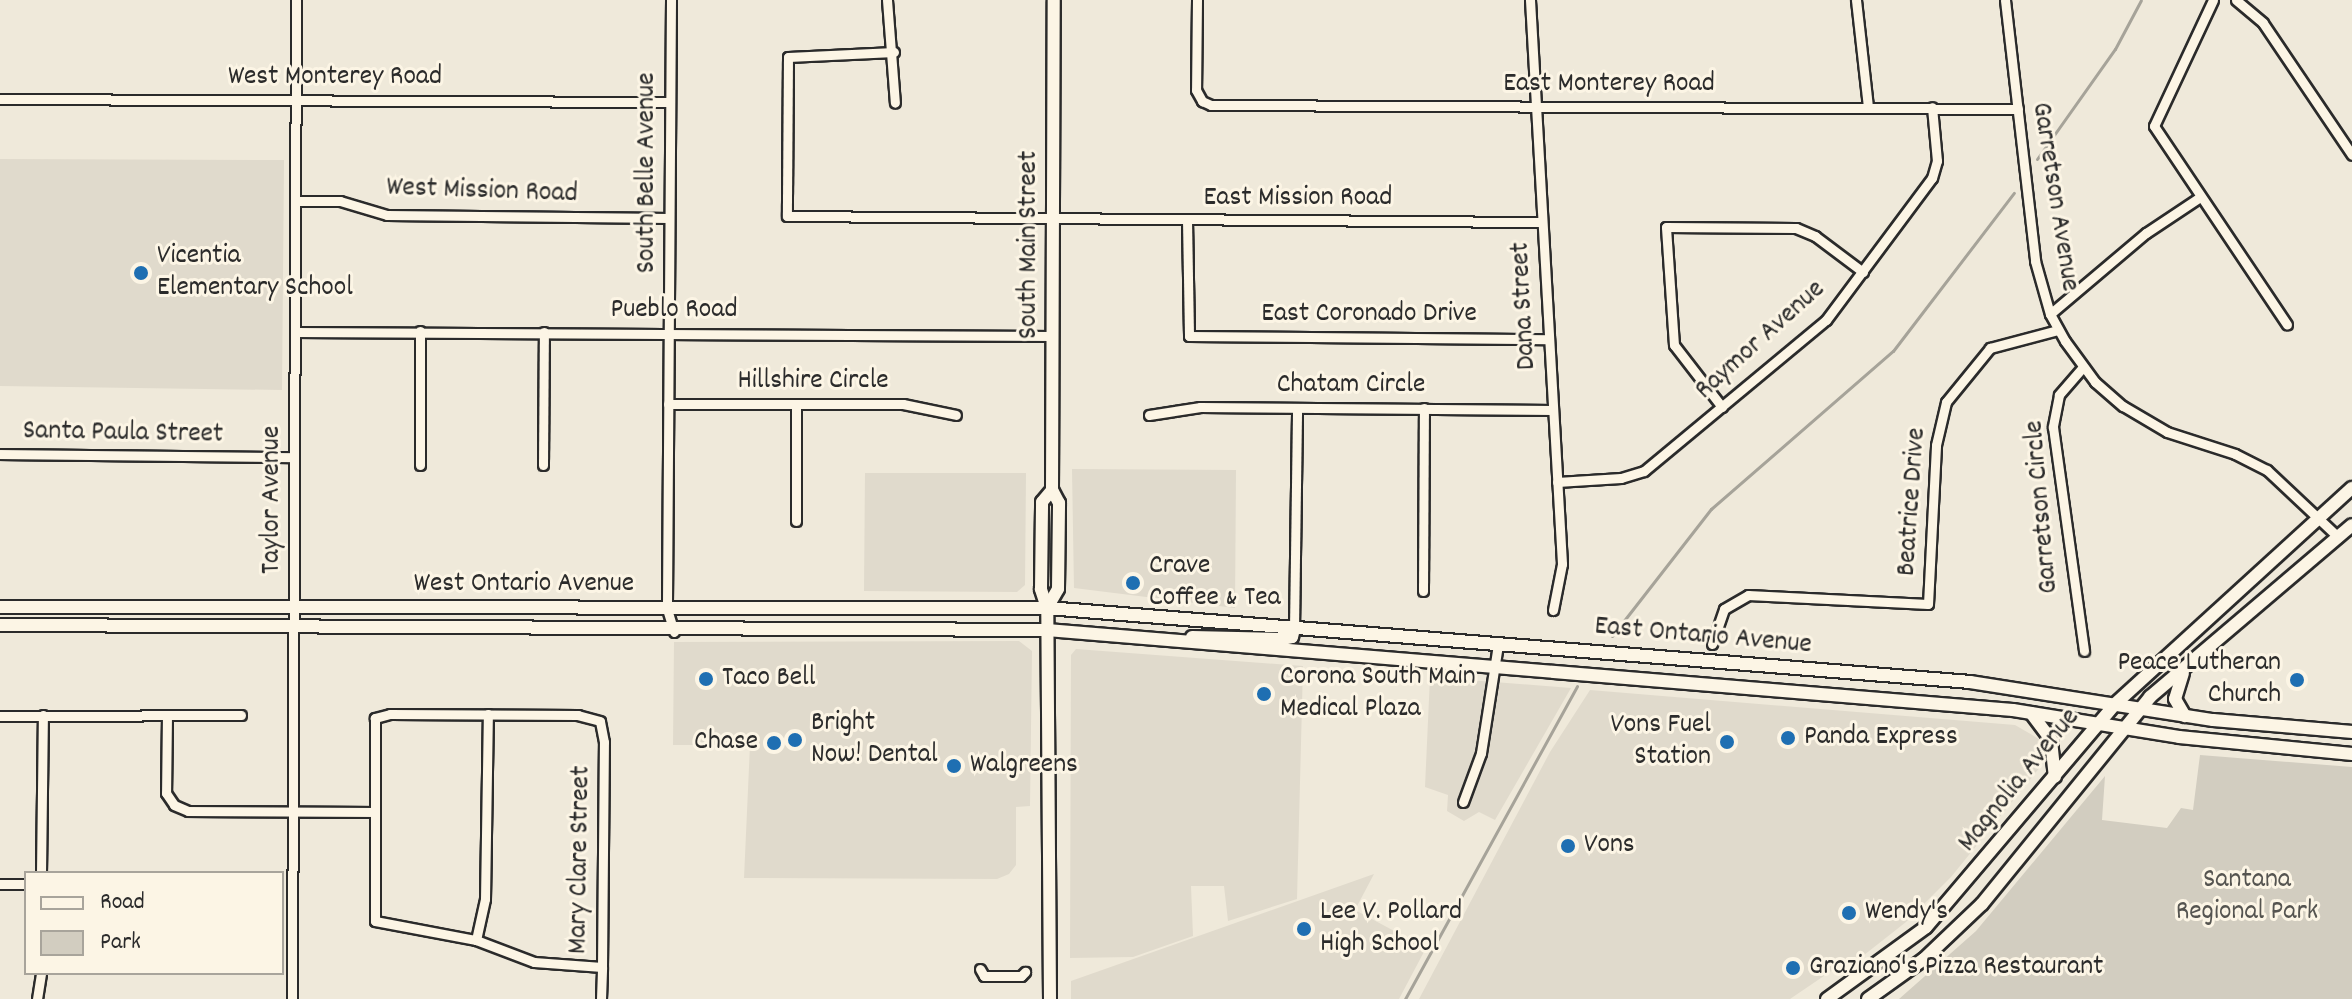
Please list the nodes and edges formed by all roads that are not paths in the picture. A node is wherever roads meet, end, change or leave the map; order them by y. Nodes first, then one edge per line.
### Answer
1 (296, 0) edge
2 (671, 0) edge
3 (887, 0) edge
4 (1054, 0) edge
5 (1197, 0) edge
6 (1530, 0) edge
7 (1856, 0) edge
8 (2005, 0) edge
9 (2213, 0) edge
10 (2236, 0) edge
11 (894, 52) junction
12 (0, 99) edge
13 (296, 100) junction
14 (670, 102) junction
15 (895, 103) dead end
16 (1536, 107) junction
17 (1868, 107) junction
18 (1932, 107) junction
19 (2018, 109) junction
20 (2352, 155) edge
21 (2200, 197) junction
22 (295, 201) junction
23 (669, 218) junction
24 (1054, 219) junction
25 (1187, 220) junction
26 (1542, 222) junction
27 (1863, 272) junction
28 (2050, 314) junction
29 (2287, 325) dead end
30 (2058, 330) junction
31 (420, 331) junction
32 (295, 332) junction
33 (544, 332) junction
34 (669, 333) junction
35 (1053, 336) junction
36 (1549, 339) junction
37 (2083, 367) junction
38 (668, 404) junction
39 (796, 404) junction
40 (1722, 407) junction
41 (1297, 408) junction
42 (1424, 408) junction
43 (1553, 410) junction
44 (956, 415) dead end
45 (1149, 415) dead end
46 (0, 454) edge
47 (294, 457) junction
48 (420, 465) dead end
49 (543, 465) dead end
50 (1557, 482) junction
51 (2352, 488) edge
52 (2319, 517) junction
53 (796, 521) dead end
54 (2352, 525) edge
55 (2338, 537) junction
56 (1423, 591) dead end
57 (0, 607) edge
58 (296, 607) junction
59 (1047, 608) junction
60 (667, 609) junction
61 (1553, 610) dead end
62 (0, 625) edge
63 (295, 626) junction
64 (1294, 629) junction
65 (1047, 630) junction
66 (674, 632) junction
67 (1173, 640) junction
68 (1712, 644) dead end
69 (1498, 645) junction
70 (2084, 651) dead end
71 (1496, 666) junction
72 (2186, 667) junction
73 (2114, 705) junction
74 (2137, 710) junction
75 (2031, 713) junction
76 (488, 714) junction
77 (43, 715) junction
78 (167, 715) junction
79 (241, 715) dead end
80 (0, 716) edge
81 (2185, 716) junction
82 (2098, 723) junction
83 (2121, 728) junction
84 (2352, 732) edge
85 (2352, 754) edge
86 (2055, 777) junction
87 (1463, 802) dead end
88 (293, 812) junction
89 (372, 812) junction
90 (41, 871) edge
91 (0, 884) edge
92 (24, 884) edge
93 (476, 940) junction
94 (602, 967) junction
95 (980, 969) dead end
96 (1025, 972) dead end
97 (41, 975) edge
98 (1842, 995) edge
99 (37, 999) edge
100 (292, 999) edge
101 (601, 999) edge
102 (1050, 999) edge
103 (1827, 999) edge
104 (1868, 999) edge

1 - 13 street, Taylor Avenue
2 - 14 street, South Belle Avenue
3 - 11 street
4 - 24 main road, South Main Street
5 - 16 street, East Monterey Road
6 - 16 street, Dana Street
7 - 17 street
8 - 19 street, Garretson Avenue
9 - 21 street
10 - 20 street
11 - 15 street
11 - 24 street, East Mission Road
12 - 13 street, West Monterey Road
13 - 14 street, West Monterey Road
13 - 22 street, Taylor Avenue
14 - 23 street, South Belle Avenue
16 - 17 street, East Monterey Road
16 - 26 street, Dana Street
17 - 18 street, East Monterey Road
18 - 19 street, East Monterey Road
18 - 27 street, Raymor Avenue
19 - 28 street, Garretson Avenue
21 - 28 street
21 - 29 street
22 - 23 street, West Mission Road
22 - 32 street, Taylor Avenue
23 - 34 street, South Belle Avenue
24 - 25 street, East Mission Road
24 - 35 main road, South Main Street
25 - 26 street, East Mission Road
25 - 36 street, East Coronado Drive
26 - 36 street, Dana Street
27 - 40 street, Raymor Avenue
27 - 40 street
28 - 30 street, Garretson Avenue
30 - 37 street, Garretson Avenue
30 - 68 street, Beatrice Drive
31 - 32 street, Pueblo Road
31 - 33 street, Pueblo Road
31 - 48 street
32 - 47 street, Taylor Avenue
33 - 34 street, Pueblo Road
33 - 49 street
34 - 35 street, Pueblo Road
34 - 38 street, South Belle Avenue
35 - 59 main road, South Main Street
36 - 43 street, Dana Street
37 - 52 street, Garretson Avenue
37 - 70 street, Garretson Circle
38 - 39 street, Hillshire Circle
38 - 60 street, South Belle Avenue
39 - 44 street, Hillshire Circle
39 - 53 street
40 - 50 street, Raymor Avenue
41 - 42 street, Chatam Circle
41 - 45 street, Chatam Circle
41 - 64 street
42 - 43 street, Chatam Circle
42 - 56 street
43 - 50 street, Dana Street
46 - 47 street, Santa Paula Street
47 - 58 street, Taylor Avenue
50 - 61 street, Dana Street
51 - 52 main road, Magnolia Avenue
52 - 55 street, Garretson Avenue
52 - 73 main road, Magnolia Avenue
54 - 55 main road, Magnolia Avenue
55 - 72 main road, Magnolia Avenue
57 - 58 main road, West Ontario Avenue
58 - 60 main road, West Ontario Avenue
58 - 63 street, Taylor Avenue
59 - 60 main road, West Ontario Avenue
59 - 64 main road, East Ontario Avenue
59 - 65 main road, South Main Street
60 - 66 street, South Belle Avenue
62 - 63 main road, West Ontario Avenue
63 - 66 main road, West Ontario Avenue
63 - 88 street, Taylor Avenue
64 - 67 main road
64 - 69 main road, East Ontario Avenue
65 - 66 main road, West Ontario Avenue
65 - 67 main road, East Ontario Avenue
65 - 102 main road, South Main Street
67 - 71 main road, East Ontario Avenue
69 - 71 street
69 - 73 main road, East Ontario Avenue
71 - 75 main road, East Ontario Avenue
71 - 87 street
72 - 74 main road, Magnolia Avenue
72 - 81 main road
73 - 74 main road, East Ontario Avenue
73 - 82 main road, Magnolia Avenue
74 - 81 main road, East Ontario Avenue
74 - 83 main road, Magnolia Avenue
75 - 82 main road, East Ontario Avenue
75 - 86 main road
76 - 89 street
76 - 93 street
76 - 94 street, Mary Clare Street
77 - 78 street
77 - 80 street
77 - 90 street
78 - 79 street
78 - 88 street
81 - 84 main road, East Ontario Avenue
82 - 83 main road, East Ontario Avenue
82 - 86 main road, Magnolia Avenue
83 - 85 main road, East Ontario Avenue
83 - 104 main road, Magnolia Avenue
86 - 98 main road, Magnolia Avenue
88 - 89 street
88 - 100 street, Taylor Avenue
89 - 93 street
91 - 92 street
93 - 94 street
94 - 101 street, Mary Clare Street
95 - 96 street
97 - 99 street
98 - 103 main road, Magnolia Avenue

